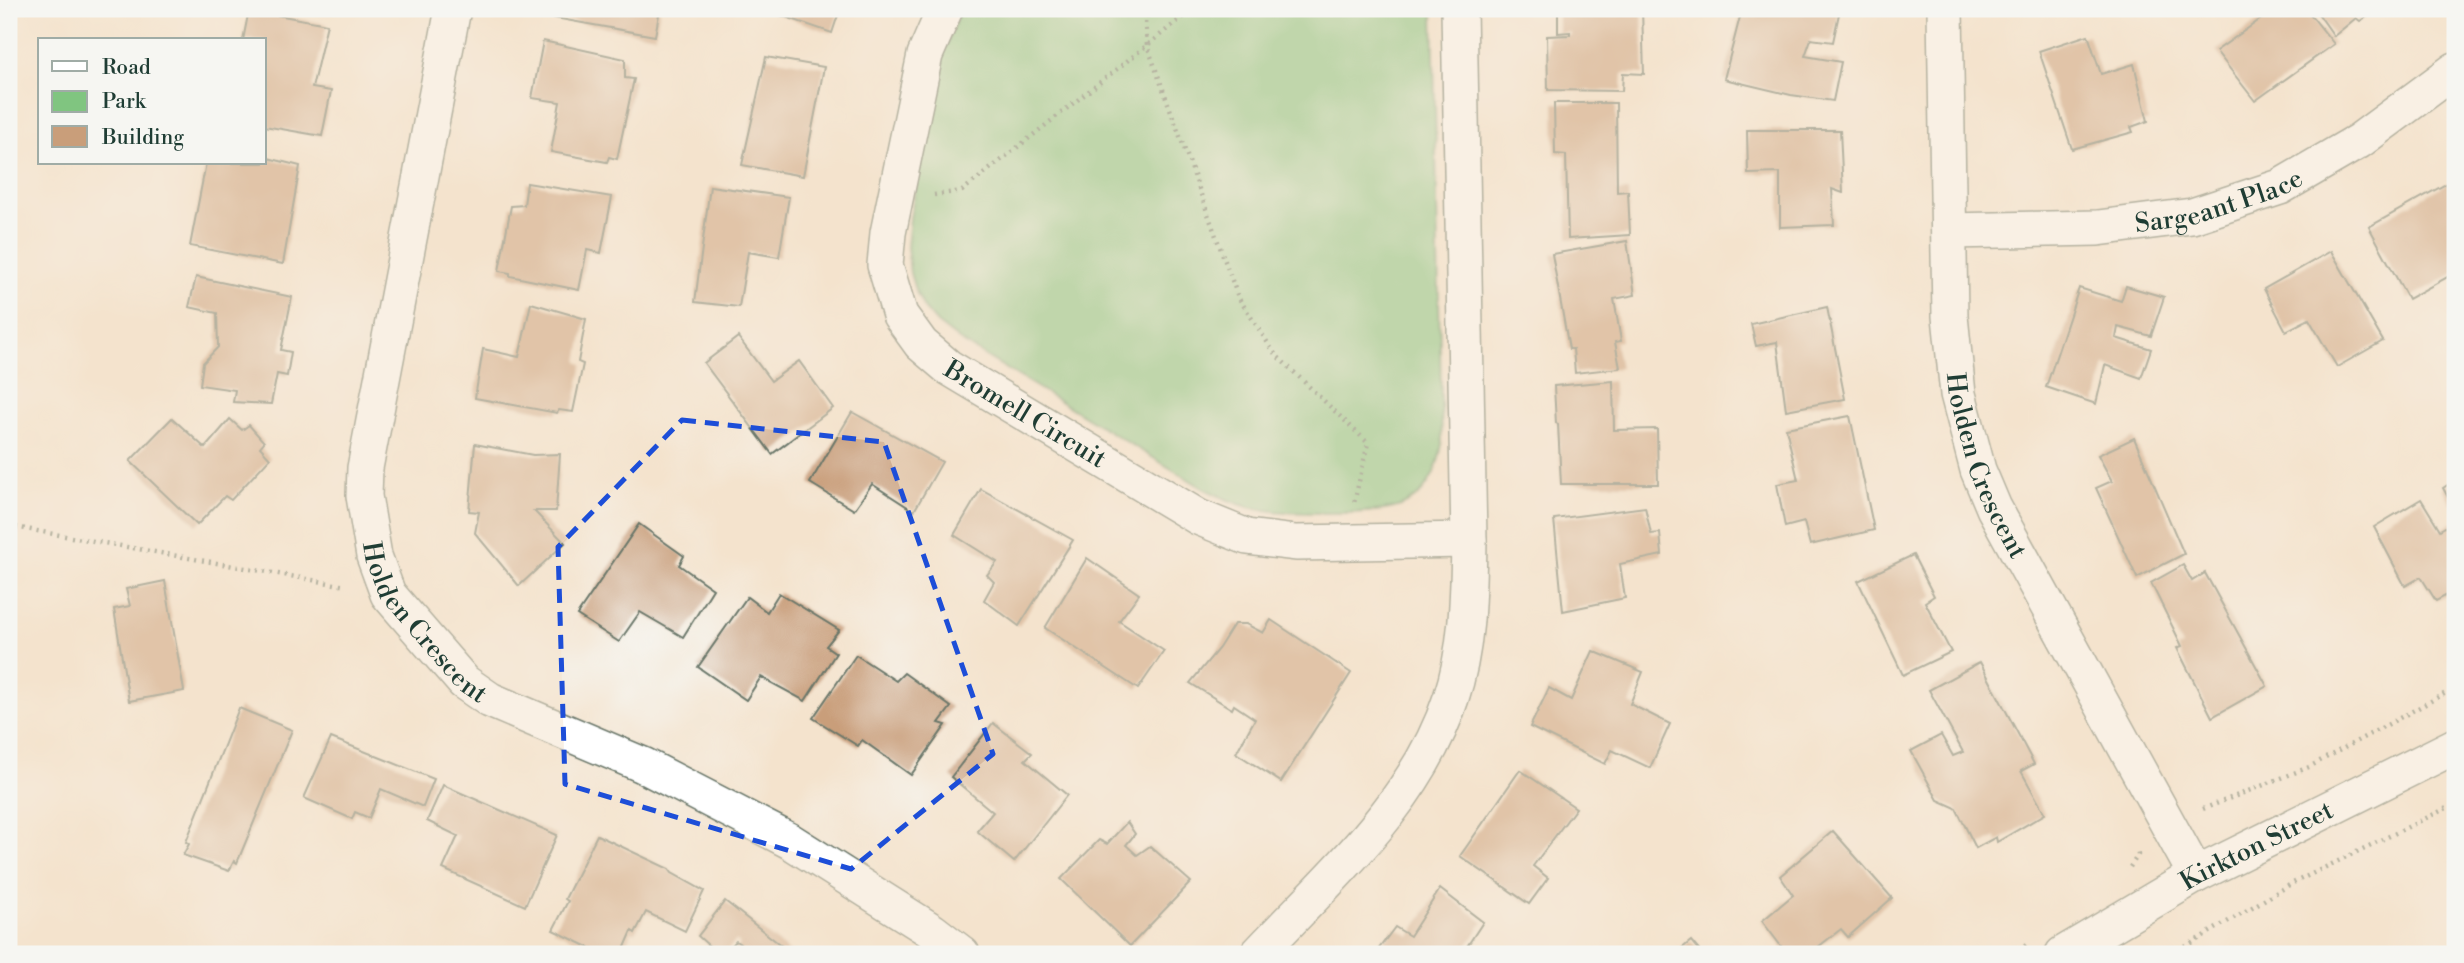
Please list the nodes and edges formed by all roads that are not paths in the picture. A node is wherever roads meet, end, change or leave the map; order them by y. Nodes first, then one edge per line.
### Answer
1 (453, 9) edge
2 (945, 9) edge
3 (1459, 9) edge
4 (1945, 9) edge
5 (2455, 70) edge
6 (1949, 231) junction
7 (1469, 540) junction
8 (2455, 746) edge
9 (2196, 875) junction
10 (962, 954) edge
11 (1258, 954) edge
12 (2063, 954) edge

1 - 10 street, Holden Crescent
2 - 7 street, Bromell Circuit
3 - 7 street
4 - 6 street, Holden Crescent
5 - 6 street, Sargeant Place
6 - 9 street, Holden Crescent
7 - 11 street
8 - 9 street, Kirkton Street
9 - 12 street, Kirkton Street

